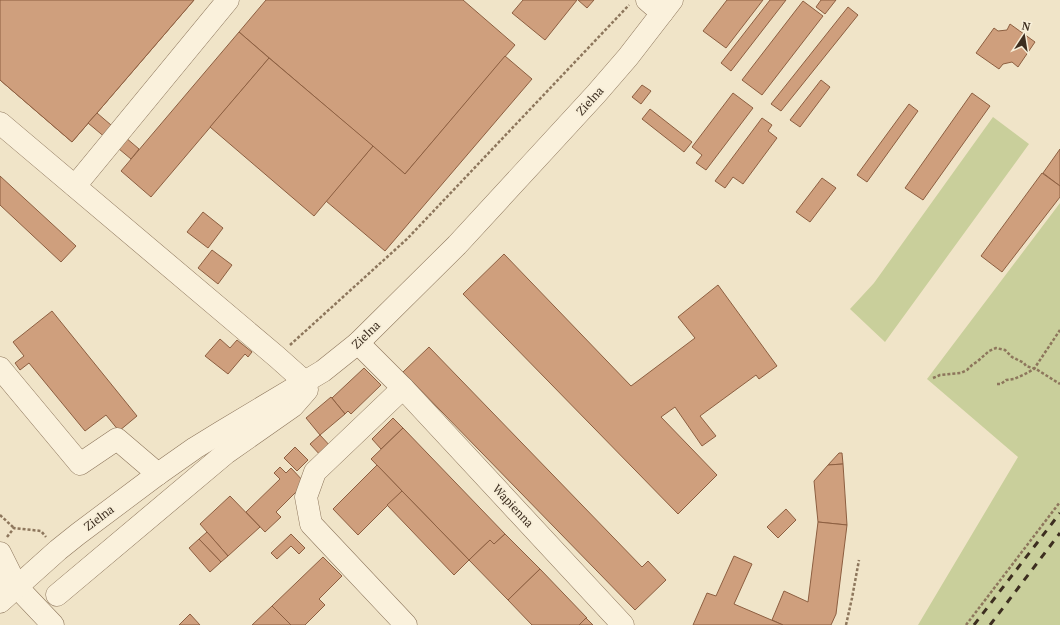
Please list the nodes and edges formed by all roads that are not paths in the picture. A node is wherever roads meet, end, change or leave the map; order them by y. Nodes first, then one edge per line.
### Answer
1 (228, 0) edge
2 (660, 4) edge
3 (0, 123) edge
4 (75, 186) junction
5 (358, 343) junction
6 (0, 368) edge
7 (314, 376) junction
8 (403, 388) junction
9 (158, 474) junction
10 (0, 553) edge
11 (8, 581) edge
12 (57, 595) dead end
13 (0, 602) edge
14 (53, 625) edge
15 (406, 625) edge
16 (623, 625) edge

1 - 4 street
2 - 5 street, Zielna
3 - 4 street
4 - 7 street
5 - 7 street, Zielna
5 - 8 street, Wapienna
6 - 9 street
7 - 9 street, Zielna
7 - 12 street
8 - 15 street
8 - 16 street, Wapienna
9 - 11 street, Zielna
10 - 11 street
11 - 13 street, Zielna
11 - 14 street

